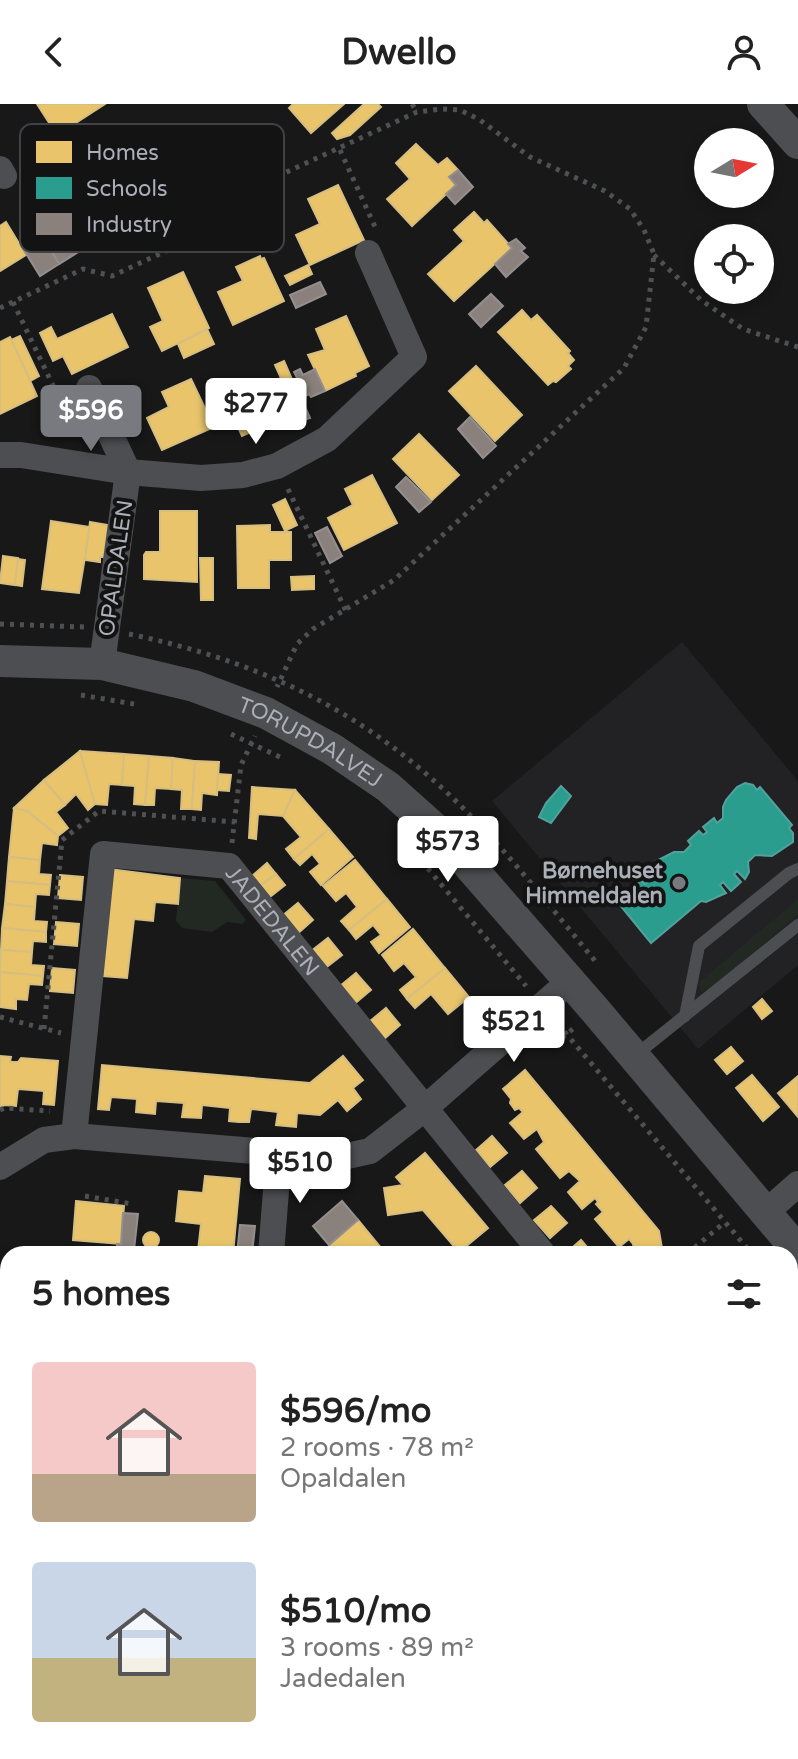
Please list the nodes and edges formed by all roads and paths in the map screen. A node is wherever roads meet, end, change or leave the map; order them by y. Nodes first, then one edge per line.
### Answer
1 (412, 104) edge
2 (763, 104) edge
3 (417, 112) dead end
4 (798, 143) edge
5 (340, 150) dead end
6 (368, 253) joint
7 (654, 254) dead end
8 (13, 302) dead end
9 (798, 347) edge
10 (89, 388) joint
11 (0, 455) edge
12 (277, 466) junction
13 (128, 472) junction
14 (346, 611) dead end
15 (0, 661) edge
16 (102, 664) junction
17 (66, 694) dead end
18 (143, 706) dead end
19 (228, 732) dead end
20 (289, 762) dead end
21 (411, 848) dead end
22 (798, 869) edge
23 (798, 925) edge
24 (570, 981) junction
25 (543, 1006) junction
26 (685, 1016) junction
27 (0, 1017) edge
28 (83, 1039) junction
29 (634, 1056) junction
30 (424, 1109) junction
31 (0, 1110) edge
32 (75, 1124) junction
33 (279, 1153) junction
34 (0, 1167) edge
35 (798, 1184) edge
36 (85, 1196) dead end
37 (132, 1204) dead end
38 (766, 1212) junction
39 (725, 1222) junction
40 (272, 1246) edge
41 (536, 1246) edge
42 (696, 1246) edge
43 (745, 1246) edge
44 (794, 1246) edge

1 - 3 path
2 - 4 street
5 - 6 path
6 - 12 street, OPALDALEN
7 - 9 path
8 - 10 path
10 - 13 street, OPALDALEN
11 - 13 street, OPALDALEN
12 - 13 street, OPALDALEN
12 - 14 path
13 - 16 street, OPALDALEN
15 - 16 street, TORUPDALVEJ
16 - 24 street, TORUPDALVEJ
17 - 18 path
19 - 20 path
21 - 25 path
22 - 26 lane
23 - 26 lane
24 - 25 street
24 - 29 street, TORUPDALVEJ
25 - 30 street
25 - 39 path
26 - 29 lane
27 - 28 path
28 - 30 street, JADEDALEN
28 - 32 street, JADEDALEN
29 - 38 street, TORUPDALVEJ
30 - 33 street
30 - 41 street, JADEDALEN
31 - 32 path
32 - 33 street
32 - 34 street
33 - 40 street
35 - 38 street
36 - 37 path
38 - 44 street, TORUPDALVEJ
39 - 42 path
39 - 43 path

